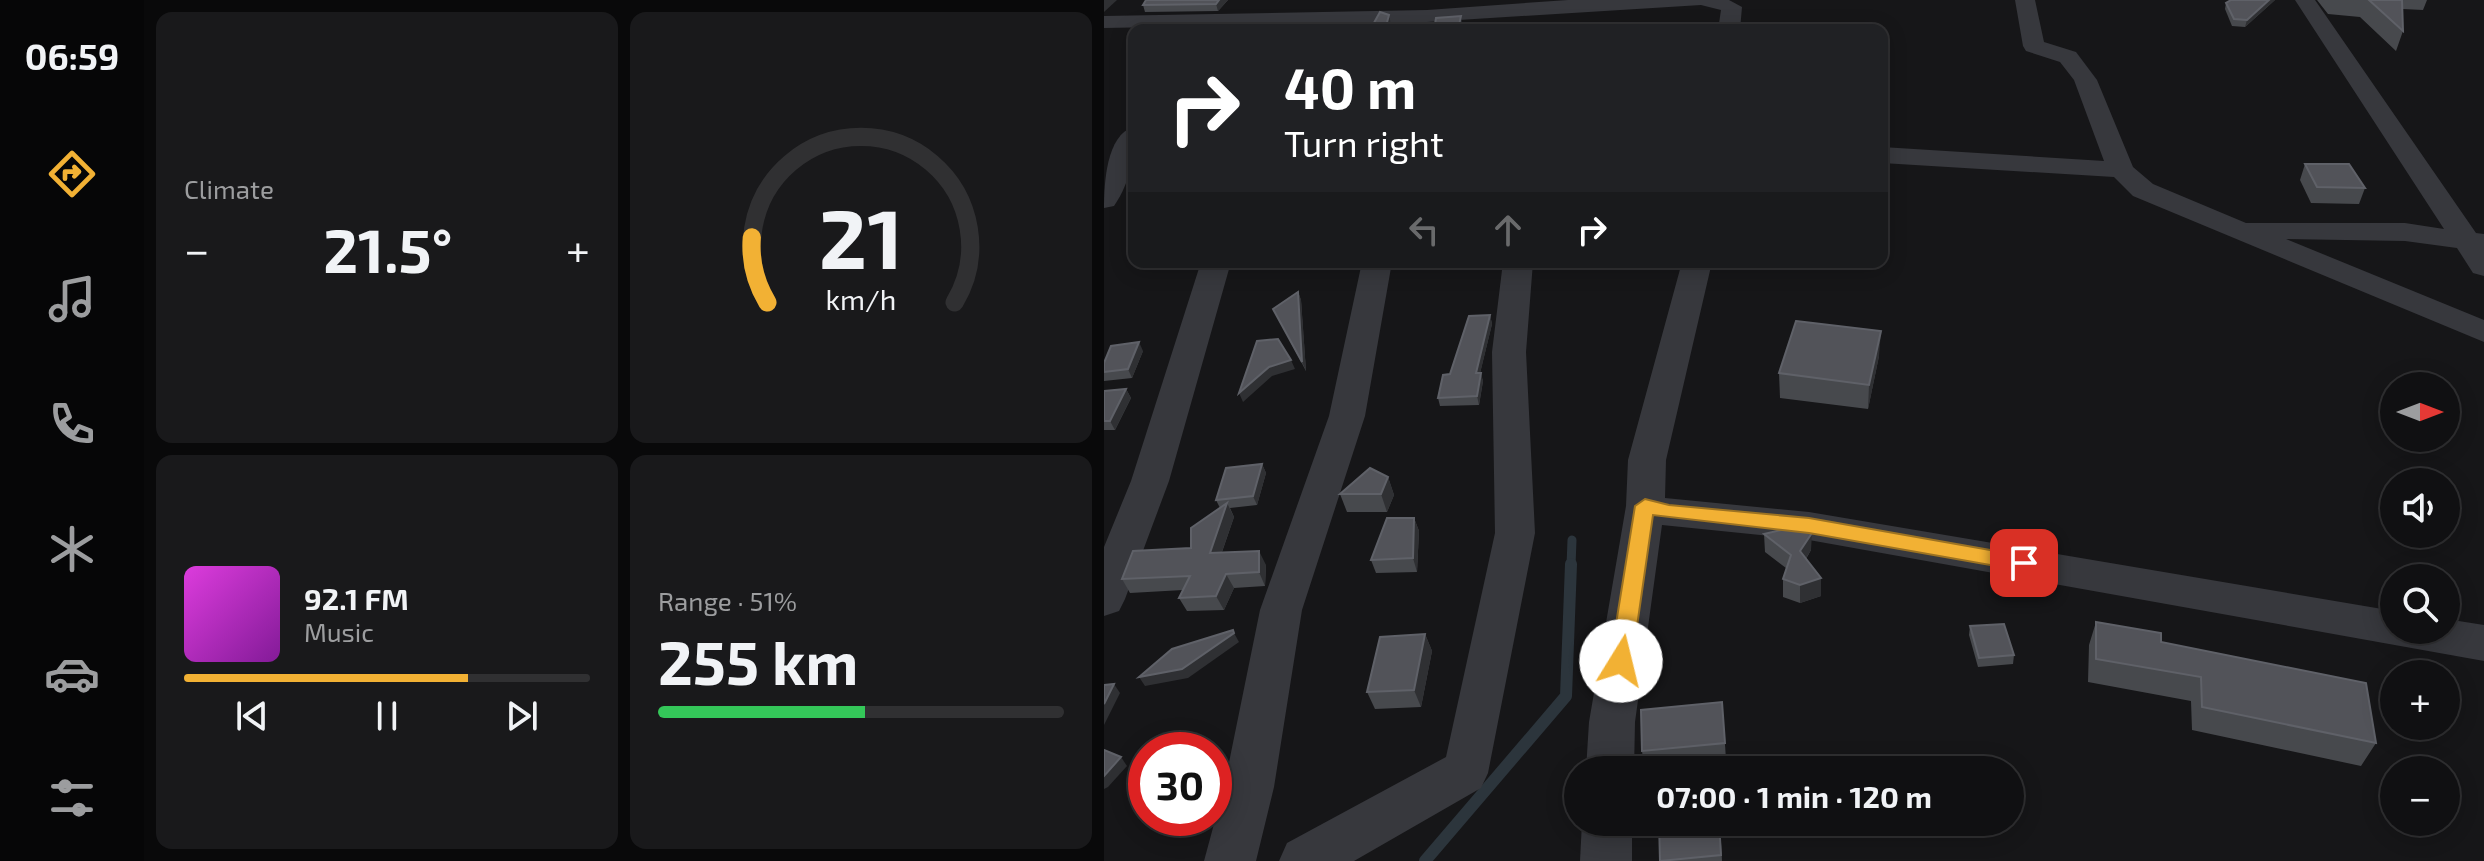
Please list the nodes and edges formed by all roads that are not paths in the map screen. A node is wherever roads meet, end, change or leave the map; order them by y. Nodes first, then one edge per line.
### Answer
1 (1271, 0) edge
2 (1697, 0) edge
3 (1706, 0) edge
4 (2025, 0) edge
5 (2305, 0) edge
6 (1641, 1) edge
7 (1529, 4) edge
8 (1740, 4) edge
9 (1422, 15) edge
10 (1257, 18) junction
11 (1104, 22) edge
12 (1157, 24) edge
13 (1194, 24) edge
14 (1314, 24) edge
15 (1539, 24) edge
16 (1732, 24) edge
17 (1128, 148) edge
18 (1888, 155) edge
19 (2121, 170) junction
20 (1104, 200) edge
21 (2238, 231) junction
22 (2476, 242) edge
23 (2484, 267) edge
24 (1214, 268) edge
25 (1376, 268) edge
26 (1517, 268) edge
27 (1695, 268) edge
28 (2484, 332) edge
29 (1645, 506) junction
30 (1104, 599) edge
31 (2380, 626) edge
32 (2460, 639) edge
33 (2484, 643) edge
34 (1611, 756) edge
35 (1607, 836) edge
36 (1230, 861) edge
37 (1305, 861) edge
38 (1606, 861) edge

1 - 10 street
2 - 6 street
3 - 8 street
4 - 19 street
5 - 22 street
6 - 7 street
7 - 9 street
7 - 15 street
8 - 16 street
9 - 14 street
10 - 13 street
10 - 14 street
11 - 12 street
17 - 20 street
18 - 19 street
19 - 21 street
21 - 22 street
21 - 28 street
22 - 23 street
24 - 30 street
25 - 36 street
26 - 37 street
27 - 29 street
29 - 31 street
29 - 34 street
32 - 33 street
35 - 38 street

